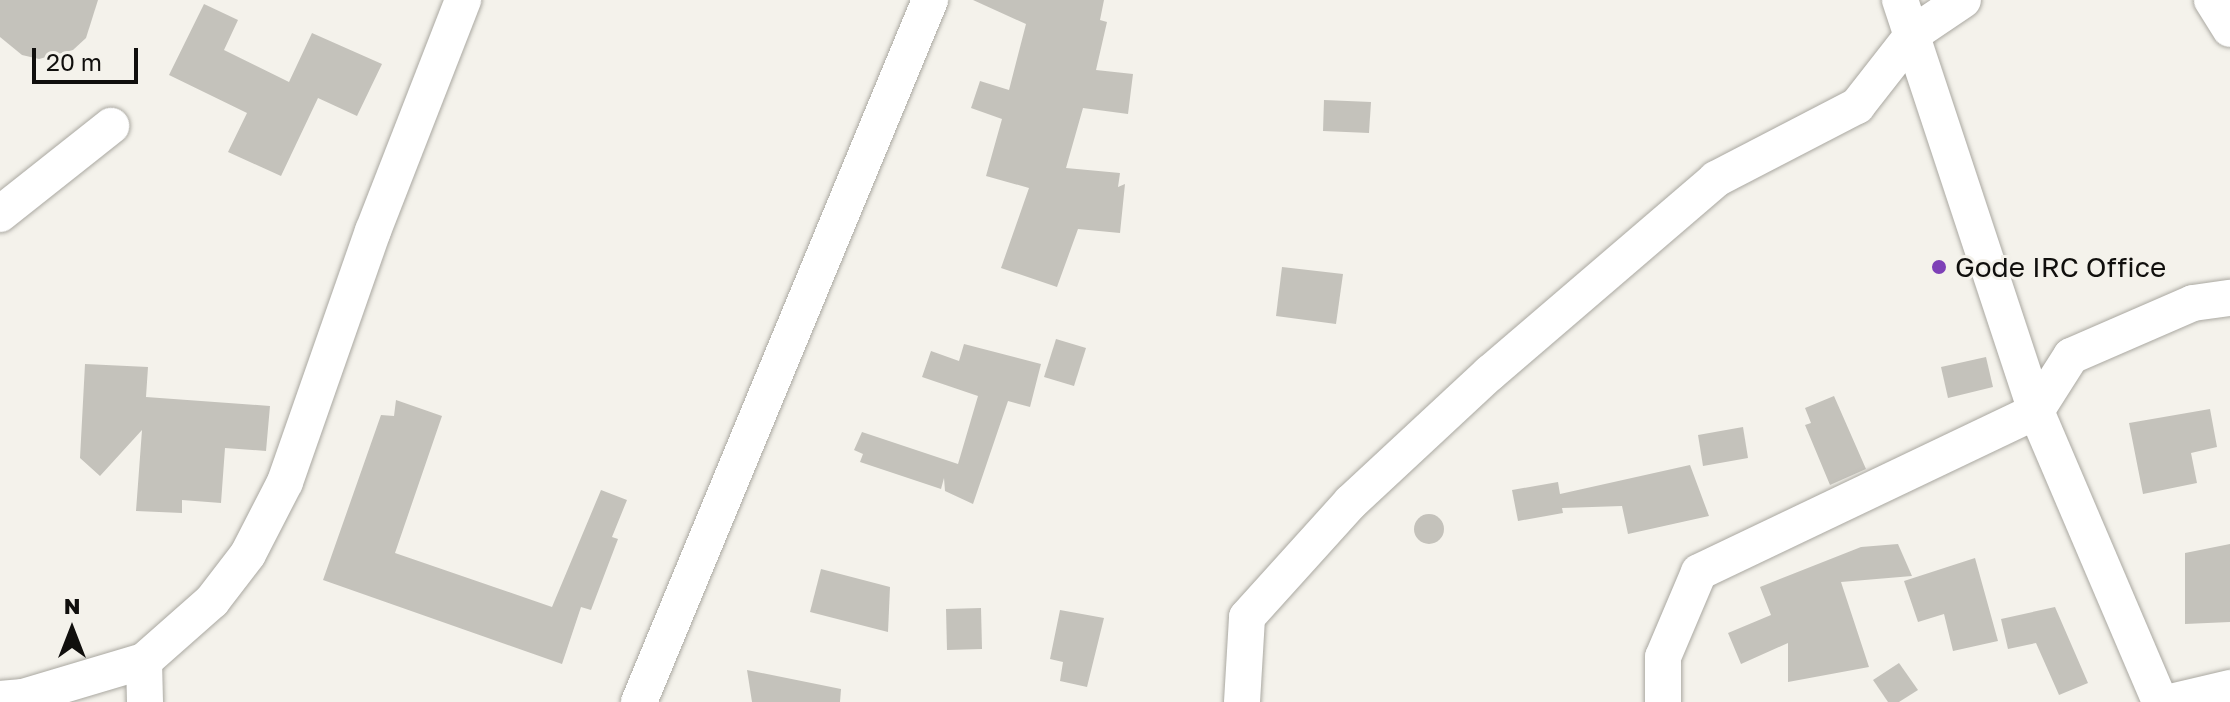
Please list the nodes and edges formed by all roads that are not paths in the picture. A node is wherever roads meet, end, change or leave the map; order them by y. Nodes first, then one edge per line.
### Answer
1 (463, 0) edge
2 (930, 0) edge
3 (1900, 0) edge
4 (1963, 0) edge
5 (2212, 0) edge
6 (2230, 29) edge
7 (1914, 33) junction
8 (111, 126) dead end
9 (0, 214) edge
10 (2230, 298) edge
11 (2036, 411) junction
12 (144, 661) junction
13 (2230, 688) edge
14 (0, 699) edge
15 (145, 702) edge
16 (639, 702) edge
17 (1242, 702) edge
18 (1663, 702) edge
19 (2160, 702) edge
20 (2171, 702) edge

1 - 12 street
2 - 16 street
3 - 7 street
4 - 7 street
5 - 6 street
7 - 11 street
7 - 17 street
8 - 9 street
10 - 11 street
11 - 18 street
11 - 19 street
12 - 14 street
12 - 15 street
13 - 20 street

